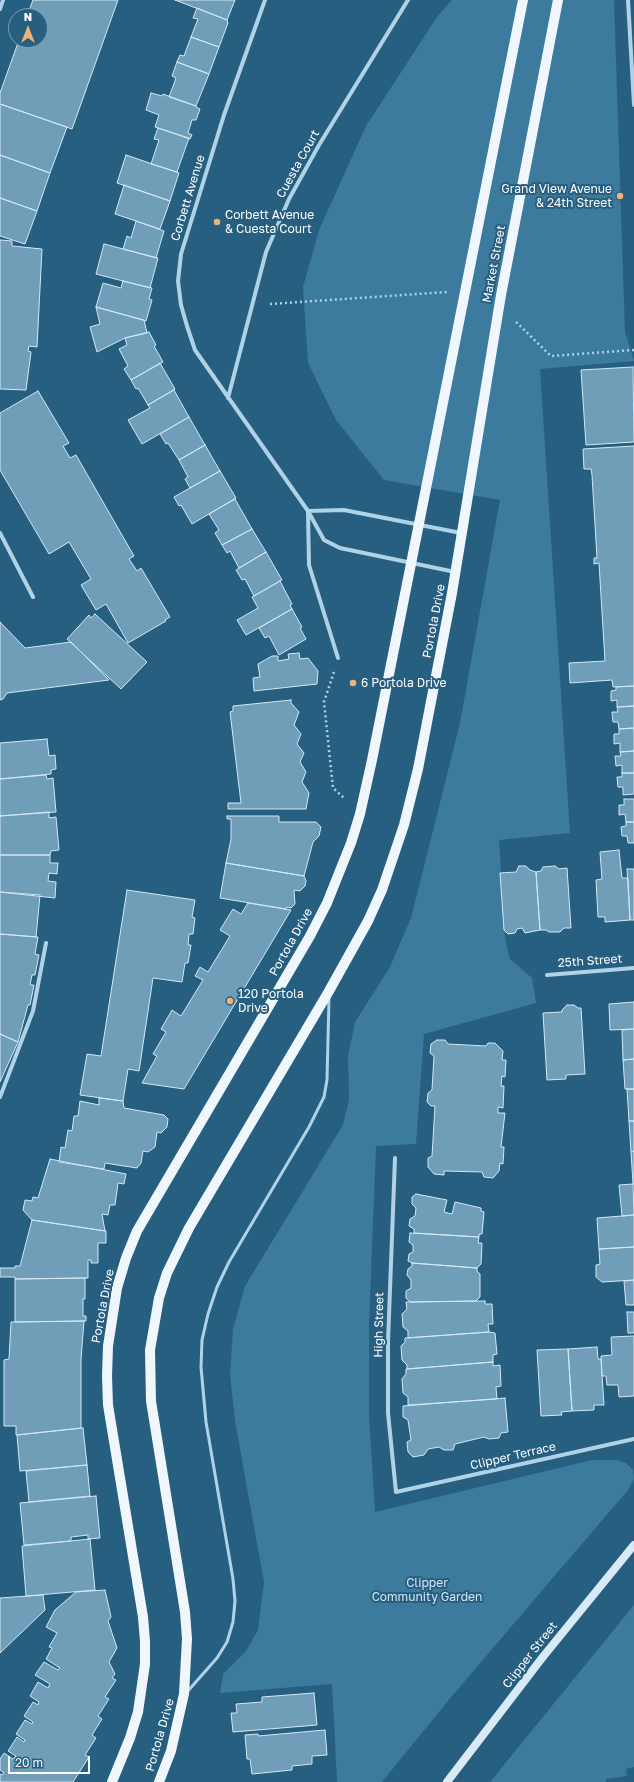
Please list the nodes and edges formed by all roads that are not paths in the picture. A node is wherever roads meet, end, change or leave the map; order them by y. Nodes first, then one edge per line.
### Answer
1 (3, 0) edge
2 (265, 0) edge
3 (408, 0) edge
4 (523, 0) edge
5 (558, 0) edge
6 (628, 0) edge
7 (0, 9) edge
8 (634, 105) edge
9 (228, 398) junction
10 (308, 511) junction
11 (418, 524) junction
12 (0, 533) edge
13 (462, 533) junction
14 (411, 563) junction
15 (456, 572) junction
16 (33, 597) dead end
17 (338, 658) road end
18 (46, 943) dead end
19 (634, 968) edge
20 (547, 974) dead end
21 (329, 991) junction
22 (0, 1097) edge
23 (395, 1158) dead end
24 (634, 1439) edge
25 (396, 1492) joint
26 (634, 1545) edge
27 (184, 1694) junction
28 (112, 1782) edge
29 (159, 1782) edge
30 (447, 1782) edge

1 - 7 street
2 - 9 street, Corbett Avenue
3 - 9 street, Cuesta Court
4 - 11 main road, Market Street
5 - 13 main road, Market Street
6 - 8 street
9 - 10 street, Portola Drive
10 - 11 street
10 - 14 street, Portola Drive
10 - 17 street
11 - 13 street
11 - 14 main road, Portola Drive
12 - 16 street
13 - 15 main road, Portola Drive
14 - 15 street, Portola Drive
14 - 28 main road, Portola Drive
15 - 21 main road, Portola Drive
18 - 22 street
19 - 20 street, 25th Street
21 - 27 main road, Portola Drive
21 - 27 lane, Portola Drive
23 - 25 street, High Street
24 - 25 street, Clipper Terrace
26 - 30 street, Clipper Street
27 - 29 main road, Portola Drive

